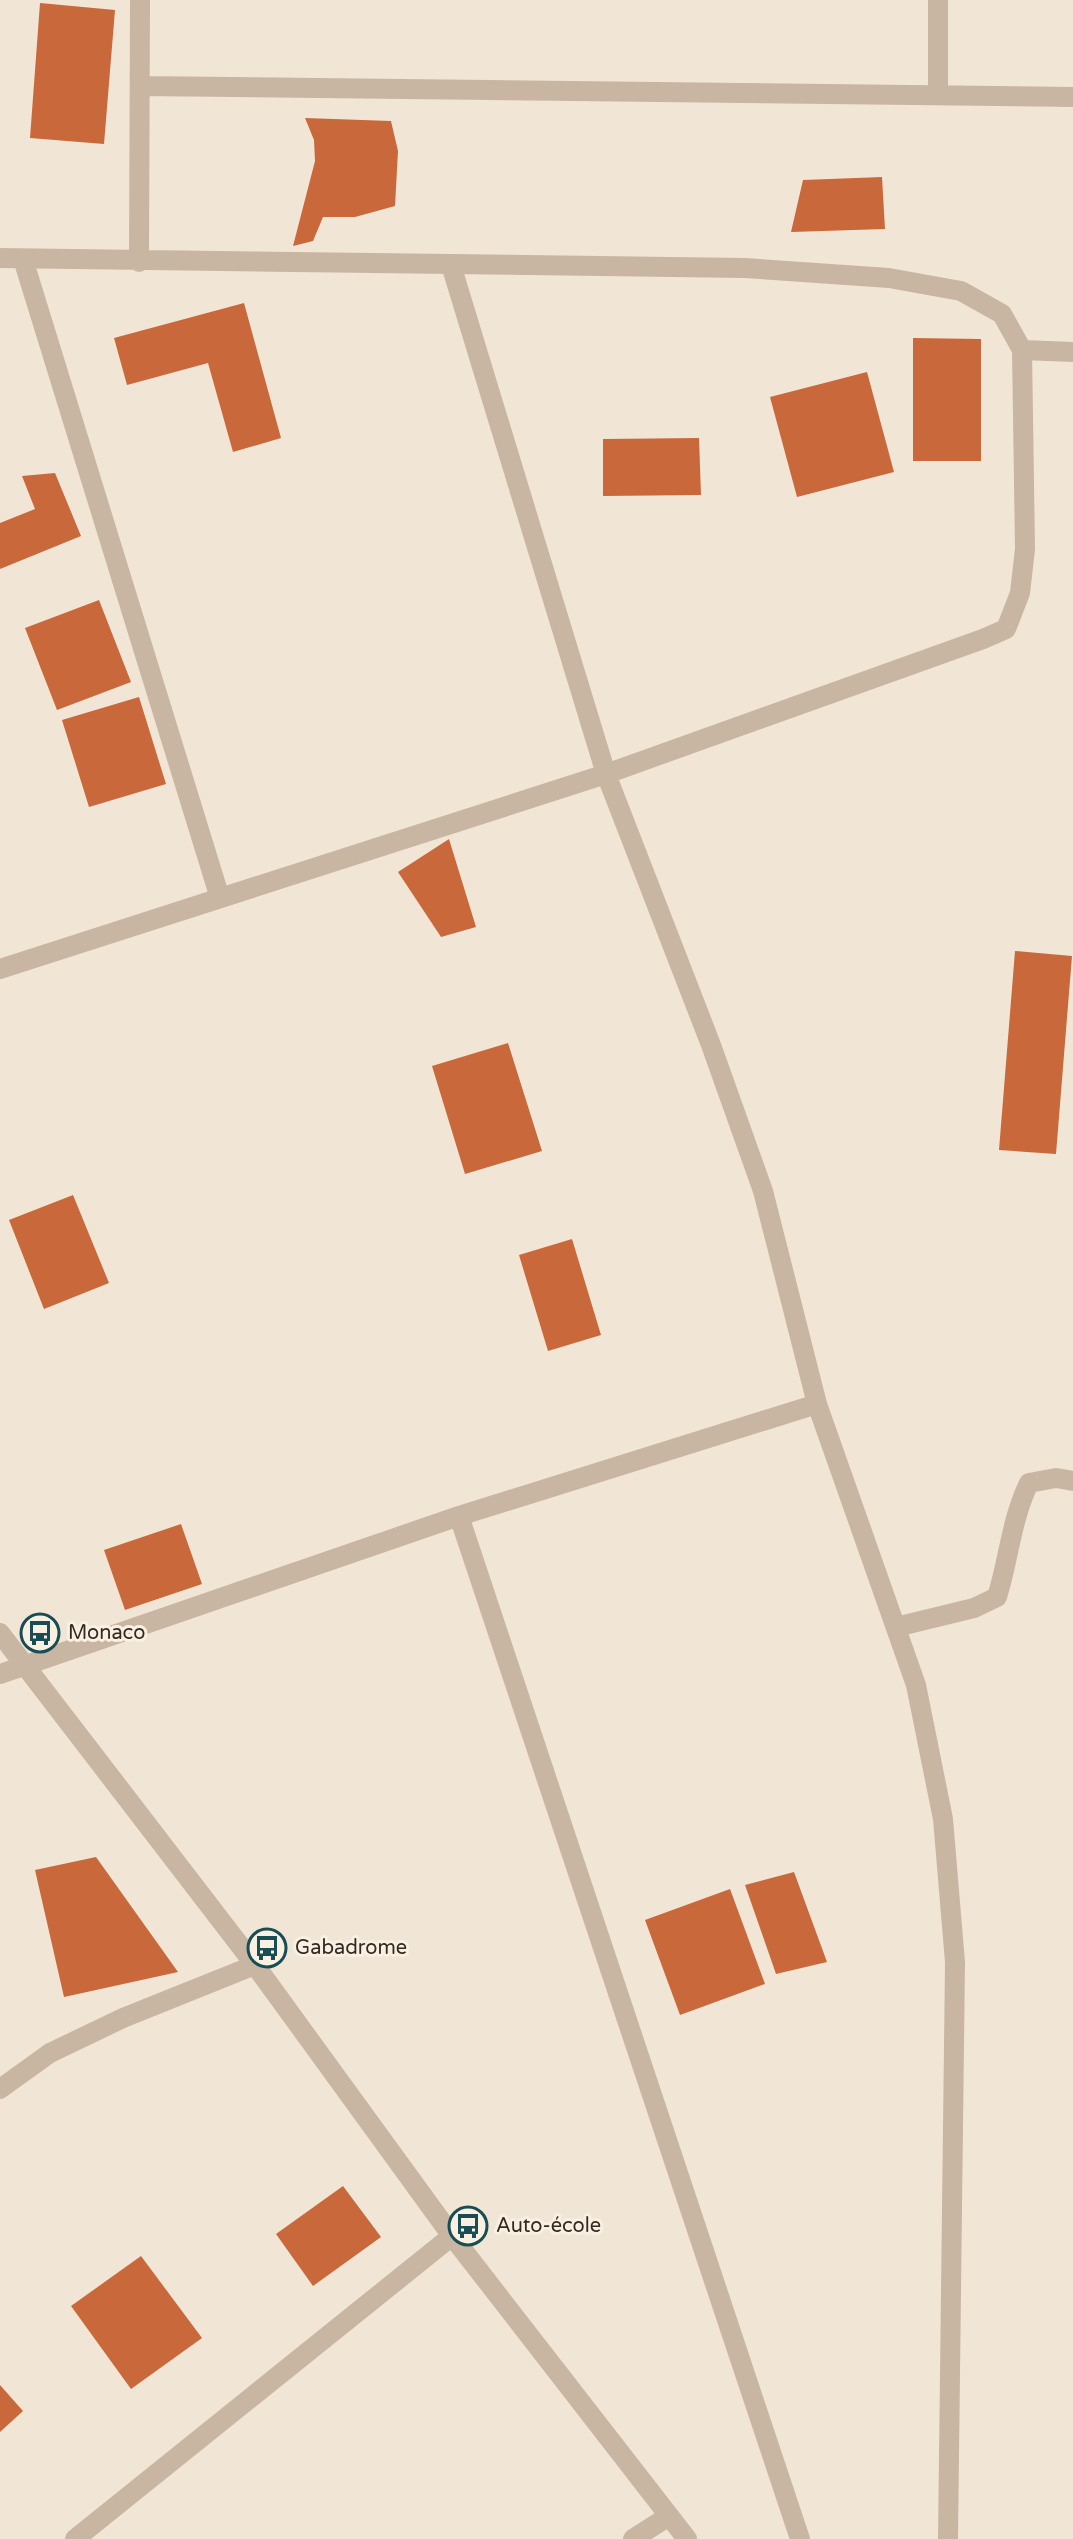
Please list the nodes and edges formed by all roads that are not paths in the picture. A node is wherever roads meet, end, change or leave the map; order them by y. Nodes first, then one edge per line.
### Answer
1 (140, 0) edge
2 (938, 0) edge
3 (140, 86) junction
4 (938, 94) junction
5 (1073, 97) edge
6 (0, 258) edge
7 (23, 259) junction
8 (139, 262) junction
9 (451, 265) junction
10 (1022, 350) junction
11 (1073, 352) edge
12 (606, 774) junction
13 (220, 898) junction
14 (0, 969) edge
15 (817, 1404) junction
16 (1073, 1481) edge
17 (459, 1516) junction
18 (896, 1627) junction
19 (0, 1633) edge
20 (24, 1666) junction
21 (0, 1674) edge
22 (255, 1965) junction
23 (0, 2089) edge
24 (452, 2236) junction
25 (669, 2516) junction
26 (75, 2539) edge
27 (633, 2539) edge
28 (687, 2539) edge
29 (800, 2539) edge
30 (948, 2539) edge

1 - 3 street
2 - 4 street
3 - 4 street
3 - 8 street
4 - 5 street
6 - 7 street
7 - 8 street
7 - 13 street
8 - 9 street
9 - 10 street
9 - 12 street
10 - 11 street
10 - 12 street
12 - 13 street
12 - 15 street
13 - 14 street
15 - 17 street
15 - 18 street
16 - 18 street
17 - 20 street
17 - 29 street
18 - 30 street
19 - 20 street
20 - 21 street
20 - 22 street
22 - 23 street
22 - 24 street
24 - 25 street
24 - 26 street
25 - 27 street
25 - 28 street

